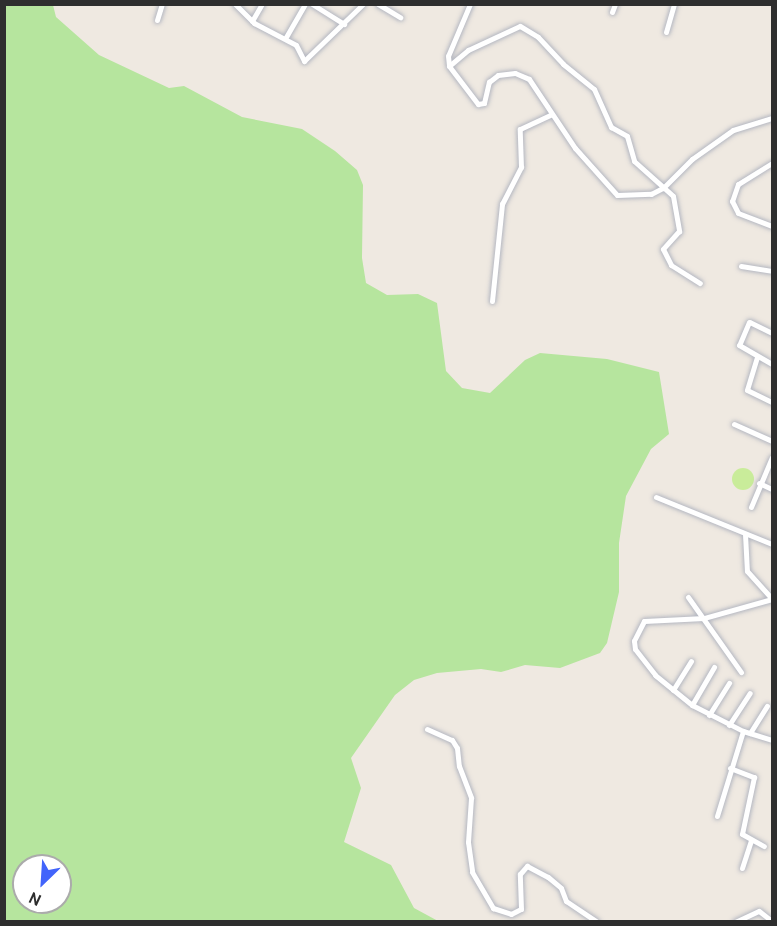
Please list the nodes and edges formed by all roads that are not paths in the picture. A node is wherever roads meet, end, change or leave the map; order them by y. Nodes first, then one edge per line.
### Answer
1 (162, 4) edge
2 (235, 4) edge
3 (262, 4) edge
4 (305, 4) edge
5 (312, 4) edge
6 (363, 4) edge
7 (378, 4) edge
8 (470, 4) edge
9 (615, 4) edge
10 (674, 4) edge
11 (612, 12) dead end
12 (400, 17) dead end
13 (157, 20) dead end
14 (252, 21) junction
15 (344, 24) junction
16 (666, 32) dead end
17 (286, 38) junction
18 (449, 66) junction
19 (552, 114) junction
20 (772, 118) edge
21 (772, 163) edge
22 (663, 188) junction
23 (772, 226) edge
24 (741, 266) dead end
25 (772, 271) edge
26 (700, 283) dead end
27 (492, 302) dead end
28 (772, 333) edge
29 (757, 357) junction
30 (772, 364) edge
31 (772, 402) edge
32 (734, 423) dead end
33 (772, 441) edge
34 (772, 457) edge
35 (759, 483) junction
36 (772, 489) edge
37 (656, 497) dead end
38 (751, 507) dead end
39 (745, 534) junction
40 (772, 544) edge
41 (688, 597) dead end
42 (772, 599) edge
43 (704, 618) junction
44 (691, 661) dead end
45 (714, 667) dead end
46 (741, 672) dead end
47 (729, 683) dead end
48 (673, 690) junction
49 (750, 693) dead end
50 (692, 705) junction
51 (767, 706) dead end
52 (709, 715) junction
53 (729, 725) junction
54 (427, 729) dead end
55 (746, 732) junction
56 (772, 740) edge
57 (730, 768) junction
58 (717, 816) dead end
59 (751, 841) junction
60 (764, 846) dead end
61 (742, 868) dead end
62 (597, 921) edge
63 (735, 921) edge
64 (772, 921) edge

1 - 13 street
2 - 14 street
3 - 14 street
4 - 17 street
5 - 15 street
6 - 15 street
7 - 12 street
8 - 18 street
9 - 11 street
10 - 16 street
14 - 17 street
15 - 17 street
18 - 19 street
18 - 22 street
19 - 22 street
19 - 27 street
20 - 22 street
21 - 23 street
22 - 26 street
24 - 25 street
28 - 29 street
29 - 30 street
29 - 31 street
32 - 33 street
34 - 35 street
35 - 36 street
35 - 38 street
37 - 39 street
39 - 40 street
39 - 42 street
41 - 43 street
42 - 43 street
43 - 46 street
43 - 48 street
44 - 48 street
45 - 50 street
47 - 52 street
48 - 50 street
49 - 53 street
50 - 52 street
51 - 55 street
52 - 53 street
53 - 55 street
54 - 62 street
55 - 56 street
55 - 57 street
57 - 58 street
57 - 59 street
59 - 60 street
59 - 61 street
63 - 64 street

